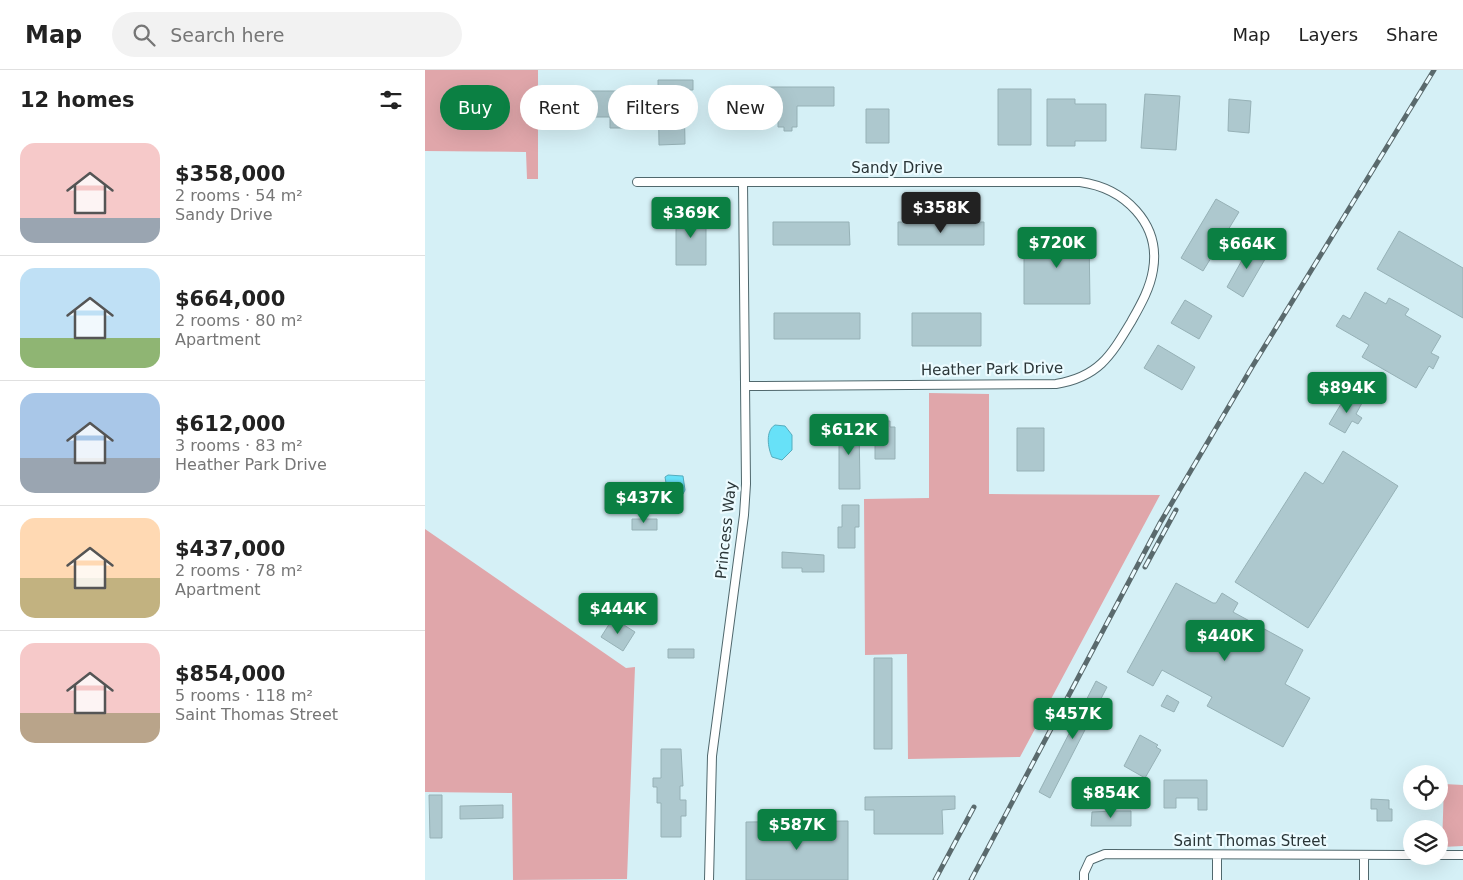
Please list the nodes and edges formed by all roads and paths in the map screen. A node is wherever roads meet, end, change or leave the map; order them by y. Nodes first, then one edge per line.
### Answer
1 (637, 182) dead end
2 (743, 182) junction
3 (1147, 217) joint
4 (746, 386) junction
5 (1463, 854) edge
6 (1217, 855) junction
7 (1364, 855) junction
8 (1403, 855) edge
9 (1448, 855) edge
10 (709, 880) edge
11 (1084, 880) edge
12 (1217, 880) edge
13 (1364, 880) edge

1 - 2 street, Sandy Drive
2 - 3 street, Sandy Drive
2 - 4 street, Princess Way
3 - 4 street, Heather Park Drive
4 - 10 street, Princess Way
5 - 9 street
6 - 7 street, Saint Thomas Street
6 - 11 street, Saint Thomas Street
6 - 12 street
7 - 8 street, Saint Thomas Street
7 - 13 street

